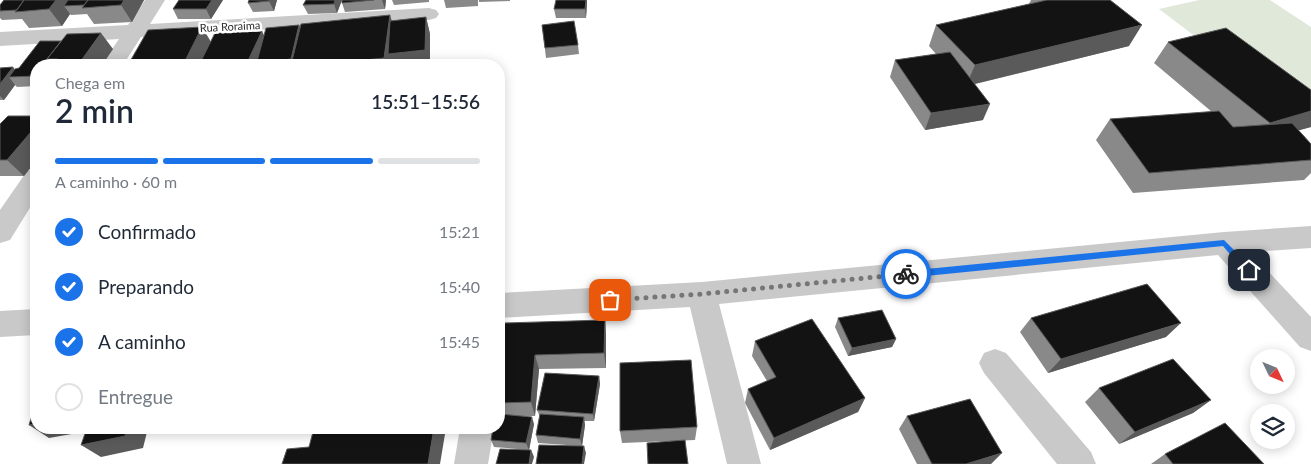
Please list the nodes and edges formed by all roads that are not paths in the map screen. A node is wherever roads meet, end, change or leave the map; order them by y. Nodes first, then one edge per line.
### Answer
1 (155, 0) edge
2 (429, 14) dead end
3 (135, 31) junction
4 (0, 39) edge
5 (116, 59) edge
6 (30, 187) edge
7 (0, 232) edge
8 (1311, 238) edge
9 (1224, 243) junction
10 (702, 294) junction
11 (505, 306) edge
12 (30, 322) edge
13 (0, 324) edge
14 (1311, 338) edge
15 (995, 363) dead end
16 (476, 434) edge
17 (471, 464) edge
18 (744, 464) edge
19 (1079, 464) edge

1 - 3 street
2 - 3 street, Rua Roraima
3 - 4 street, Rua Roraima
3 - 5 street
6 - 7 street
8 - 9 street
9 - 10 street
9 - 14 street
10 - 11 street
10 - 18 street
12 - 13 street
15 - 19 street
16 - 17 street

